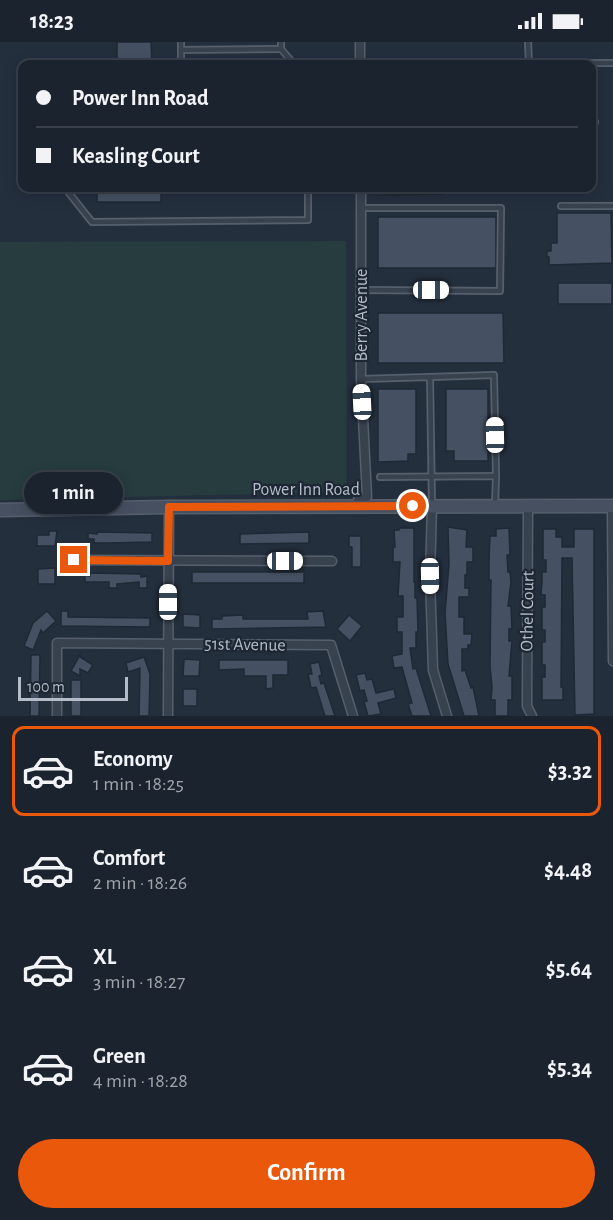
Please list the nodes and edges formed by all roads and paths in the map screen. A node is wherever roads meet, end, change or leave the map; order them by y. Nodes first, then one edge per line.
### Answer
1 (181, 42) edge
2 (281, 42) edge
3 (360, 42) edge
4 (528, 42) edge
5 (281, 49) junction
6 (181, 50) junction
7 (181, 60) edge
8 (291, 60) edge
9 (360, 60) edge
10 (529, 60) edge
11 (596, 63) edge
12 (613, 63) edge
13 (68, 192) edge
14 (308, 192) edge
15 (361, 192) edge
16 (561, 206) dead end
17 (613, 206) edge
18 (361, 208) junction
19 (361, 290) junction
20 (430, 377) junction
21 (361, 379) junction
22 (431, 476) junction
23 (496, 476) junction
24 (380, 477) dead end
25 (432, 506) junction
26 (495, 506) junction
27 (528, 506) junction
28 (613, 506) edge
29 (169, 507) junction
30 (358, 507) junction
31 (0, 510) edge
32 (74, 560) dead end
33 (168, 561) junction
34 (332, 561) dead end
35 (613, 632) edge
36 (168, 644) junction
37 (613, 661) edge
38 (57, 716) edge
39 (168, 716) edge
40 (353, 716) edge
41 (447, 716) edge
42 (531, 716) edge

1 - 6 lane
2 - 5 lane
3 - 9 street
4 - 10 lane
5 - 6 lane
5 - 8 lane
6 - 7 lane
11 - 12 lane
13 - 14 lane
15 - 18 street, Berry Avenue
16 - 17 lane
18 - 19 street, Berry Avenue
18 - 19 lane
19 - 21 street, Berry Avenue
20 - 21 lane
20 - 22 lane
20 - 23 lane
21 - 30 street, Berry Avenue
22 - 23 lane
22 - 24 lane
22 - 25 lane
23 - 26 lane
25 - 26 main road, Power Inn Road
25 - 30 main road, Power Inn Road
25 - 41 street
26 - 27 main road, Power Inn Road
27 - 28 main road, Power Inn Road
27 - 42 street, Othel Court
28 - 35 street
29 - 30 main road, Power Inn Road
29 - 31 main road, Power Inn Road
29 - 33 street
32 - 33 street
33 - 34 street
33 - 36 street
35 - 37 street
36 - 38 street, 51st Avenue
36 - 39 street
36 - 40 street, 51st Avenue

